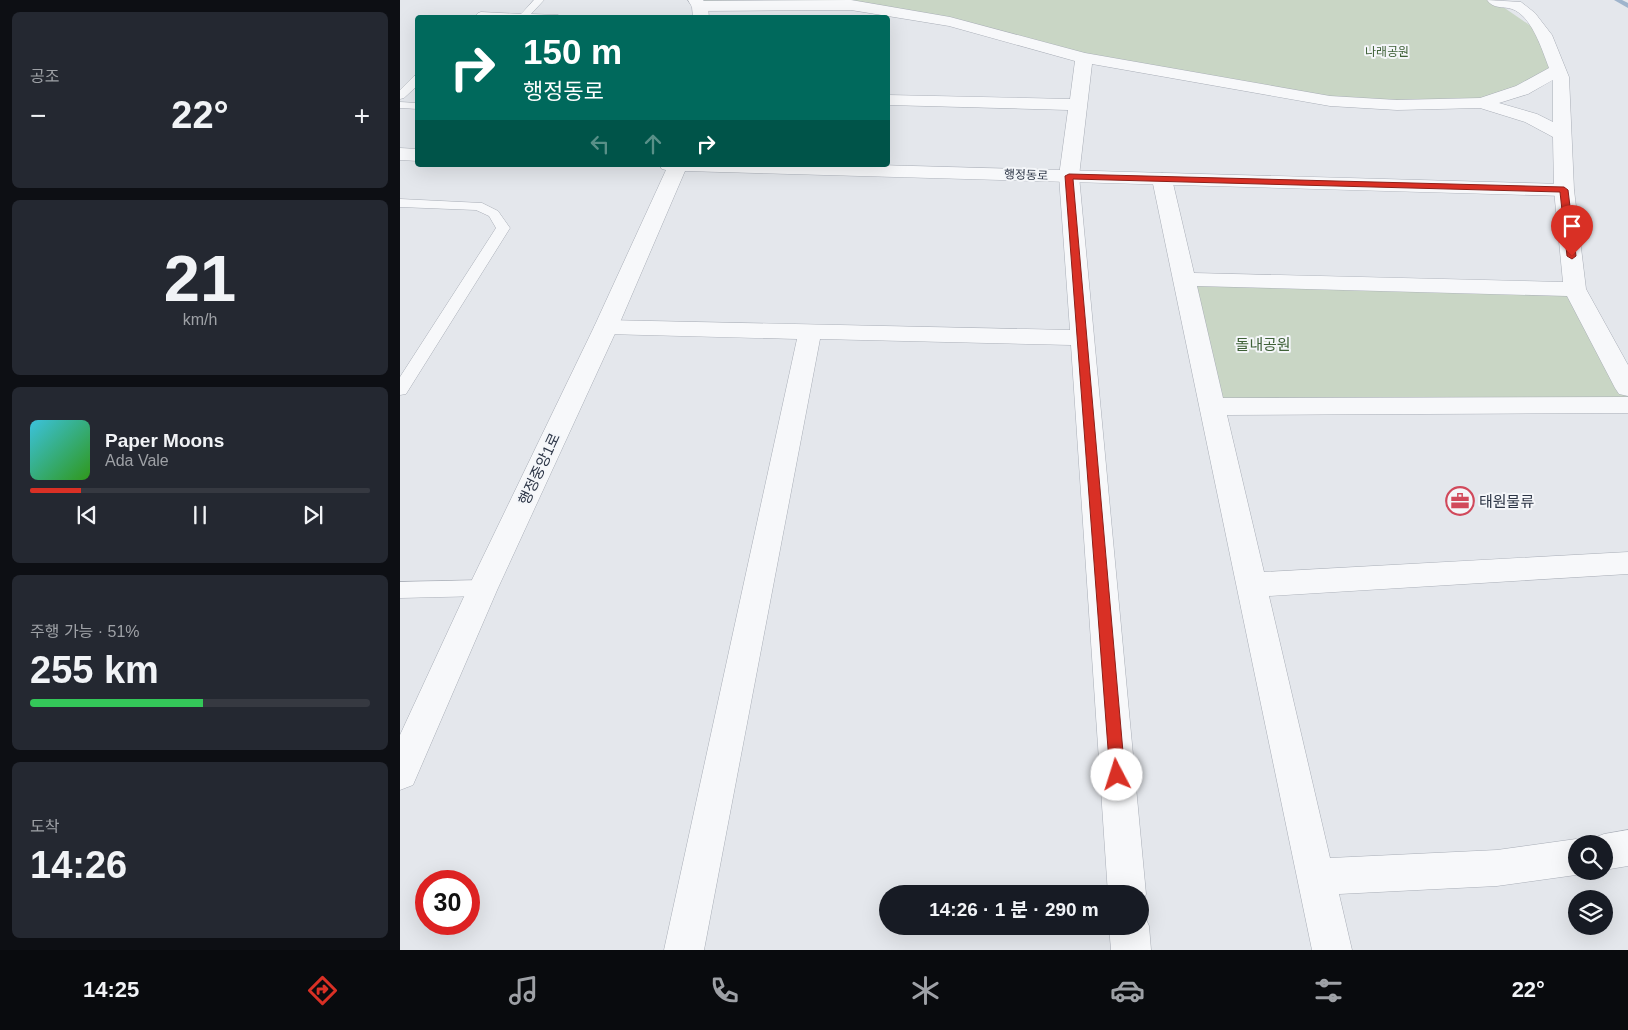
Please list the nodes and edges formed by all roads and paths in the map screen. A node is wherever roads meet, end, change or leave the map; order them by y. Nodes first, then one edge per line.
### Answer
1 (539, 0) edge
2 (1494, 0) edge
3 (1519, 2) edge
4 (699, 8) edge
5 (803, 12) edge
6 (525, 15) edge
7 (1084, 58) junction
8 (1558, 70) junction
9 (415, 81) edge
10 (400, 96) edge
11 (890, 100) edge
12 (1481, 103) junction
13 (400, 105) edge
14 (1078, 105) junction
15 (415, 106) edge
16 (1562, 134) junction
17 (400, 154) edge
18 (415, 155) edge
19 (677, 167) edge
20 (749, 167) edge
21 (1069, 176) junction
22 (1162, 179) junction
23 (1564, 190) junction
24 (400, 203) edge
25 (1184, 279) junction
26 (1575, 290) junction
27 (606, 327) junction
28 (810, 332) junction
29 (1082, 338) junction
30 (1628, 388) edge
31 (400, 390) edge
32 (1628, 405) edge
33 (1212, 407) junction
34 (1628, 563) edge
35 (1252, 585) junction
36 (483, 588) junction
37 (400, 590) edge
38 (400, 774) edge
39 (1628, 848) edge
40 (1613, 850) edge
41 (1568, 858) edge
42 (1316, 877) junction
43 (1126, 885) edge
44 (1130, 935) edge
45 (684, 950) edge
46 (1131, 950) edge
47 (1332, 950) edge

1 - 6 lane
2 - 3 street
3 - 8 street
4 - 5 street
5 - 7 street
7 - 12 street
7 - 14 street
8 - 12 street
8 - 16 street
9 - 10 lane
11 - 14 street
12 - 16 street
13 - 15 lane
14 - 21 street
16 - 23 street
17 - 18 street
19 - 27 street, 행정중앙1로
20 - 21 street, 행정동로
21 - 22 street, 행정동로
21 - 29 street
22 - 23 street, 행정동로
22 - 25 street
23 - 26 street
24 - 31 lane
25 - 26 street
25 - 33 street
26 - 30 street
27 - 28 street
27 - 36 street, 행정중앙1로
28 - 29 street
28 - 45 street
29 - 43 street
32 - 33 street
33 - 35 street
34 - 35 street
35 - 42 street
36 - 37 lane
36 - 38 street, 행정중앙1로
39 - 40 street
41 - 42 street
42 - 47 street
44 - 46 street

